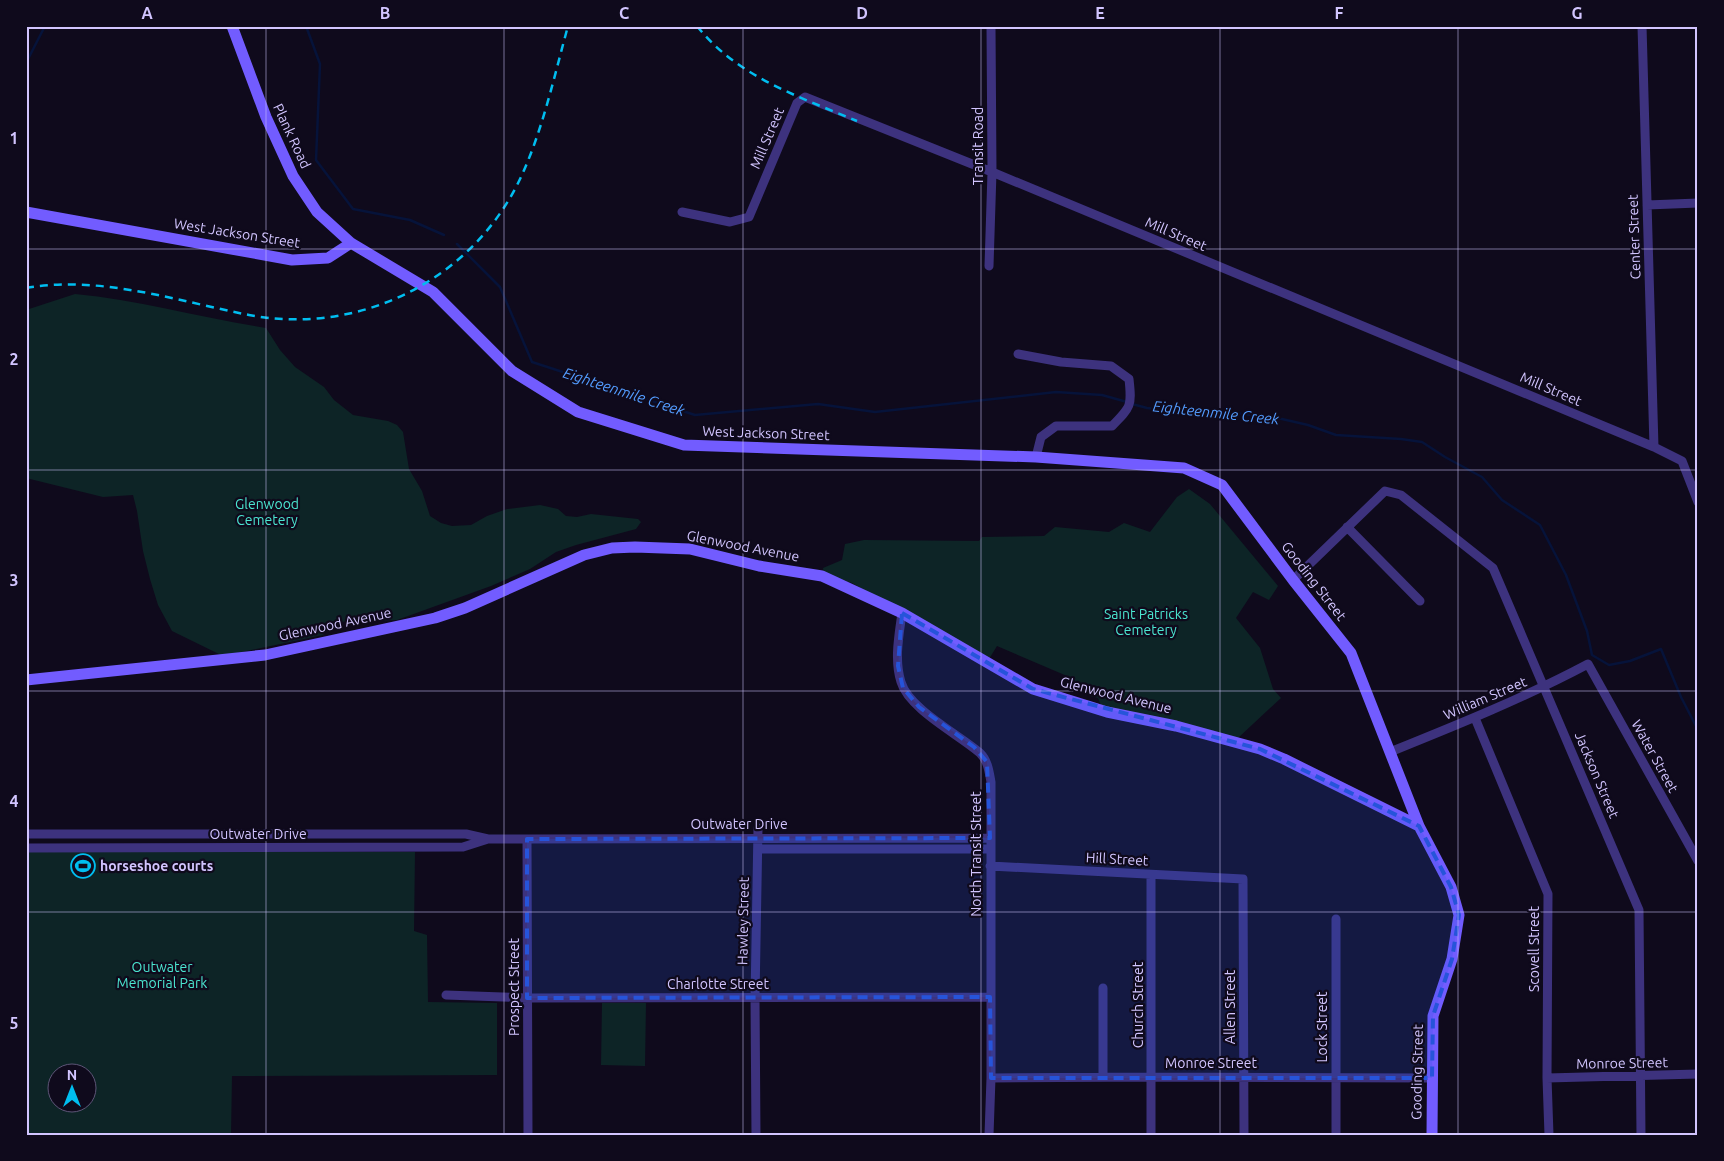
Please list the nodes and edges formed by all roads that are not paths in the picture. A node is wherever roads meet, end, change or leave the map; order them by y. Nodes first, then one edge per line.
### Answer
1 (232, 26) edge
2 (991, 26) edge
3 (1642, 26) edge
4 (992, 172) junction
5 (1698, 203) edge
6 (1647, 205) junction
7 (26, 212) edge
8 (682, 212) dead end
9 (351, 243) junction
10 (989, 266) dead end
11 (1018, 354) dead end
12 (1654, 447) junction
13 (1036, 457) junction
14 (1698, 502) edge
15 (1347, 527) junction
16 (1293, 580) junction
17 (1420, 601) dead end
18 (902, 613) junction
19 (1588, 664) joint
20 (26, 680) edge
21 (1545, 687) junction
22 (1475, 718) junction
23 (1390, 752) junction
24 (1419, 826) junction
25 (758, 828) dead end
26 (26, 834) edge
27 (758, 838) junction
28 (990, 838) junction
29 (488, 839) junction
30 (526, 839) junction
31 (26, 848) edge
32 (990, 848) junction
33 (759, 849) junction
34 (1698, 861) edge
35 (990, 866) junction
36 (1151, 875) junction
37 (1243, 879) joint
38 (1336, 919) dead end
39 (1104, 988) dead end
40 (446, 996) dead end
41 (990, 997) junction
42 (527, 998) junction
43 (755, 998) junction
44 (1698, 1074) edge
45 (1152, 1076) junction
46 (1104, 1077) junction
47 (1244, 1077) junction
48 (1641, 1077) junction
49 (991, 1078) junction
50 (1336, 1078) junction
51 (1432, 1078) junction
52 (1547, 1078) junction
53 (528, 1135) edge
54 (756, 1135) edge
55 (982, 1135) edge
56 (989, 1135) edge
57 (1151, 1135) edge
58 (1244, 1135) edge
59 (1336, 1135) edge
60 (1432, 1135) edge
61 (1549, 1135) edge
62 (1641, 1135) edge

1 - 9 street, Plank Road
2 - 4 street, Transit Road
3 - 6 street, Center Street
4 - 8 street, Mill Street
4 - 10 street, Transit Road
4 - 12 street, Mill Street
5 - 6 street
6 - 12 street, Center Street
7 - 9 street, West Jackson Street
9 - 13 street, West Jackson Street
11 - 13 street
12 - 14 street, Mill Street
13 - 16 street, Gooding Street
15 - 16 street
15 - 17 street
15 - 21 street, Jackson Street
16 - 23 street, Gooding Street
18 - 20 street, Glenwood Avenue
18 - 24 street, Glenwood Avenue
18 - 28 street, North Transit Street
19 - 21 street, William Street
19 - 34 street, Water Street
21 - 22 street, William Street
21 - 48 street, Jackson Street
22 - 23 street, William Street
22 - 52 street, Scovell Street
23 - 24 street, Gooding Street
24 - 51 street, Gooding Street
25 - 27 street, Hawley Street
26 - 29 street, Outwater Drive
27 - 28 street, Outwater Drive
27 - 30 street, Outwater Drive
27 - 33 street, Hawley Street
28 - 32 street, North Transit Street
29 - 30 street, Outwater Drive
29 - 31 street, Outwater Drive
30 - 42 street, Prospect Street
32 - 33 street, Outwater Drive
32 - 35 street, North Transit Street
33 - 43 street, Hawley Street
35 - 36 street, Hill Street
35 - 41 street, North Transit Street
36 - 37 street, Hill Street
36 - 45 street, Church Street
37 - 47 street, Allen Street
38 - 50 street, Lock Street
39 - 46 street
40 - 42 street, Charlotte Street
41 - 43 street, Charlotte Street
41 - 49 street, North Transit Street
42 - 43 street, Charlotte Street
42 - 53 street, Prospect Street
43 - 54 street, Hawley Street
44 - 48 street, Monroe Street
45 - 46 street, Monroe Street
45 - 47 street, Monroe Street
45 - 57 street, Church Street
46 - 49 street, Monroe Street
47 - 50 street, Monroe Street
47 - 58 street, Allen Street
48 - 52 street, Monroe Street
48 - 62 street, Jackson Street
49 - 56 street, North Transit Street
50 - 51 street, Monroe Street
50 - 59 street, Lock Street
51 - 60 street, Gooding Street
52 - 61 street, Scovell Street
55 - 56 street

